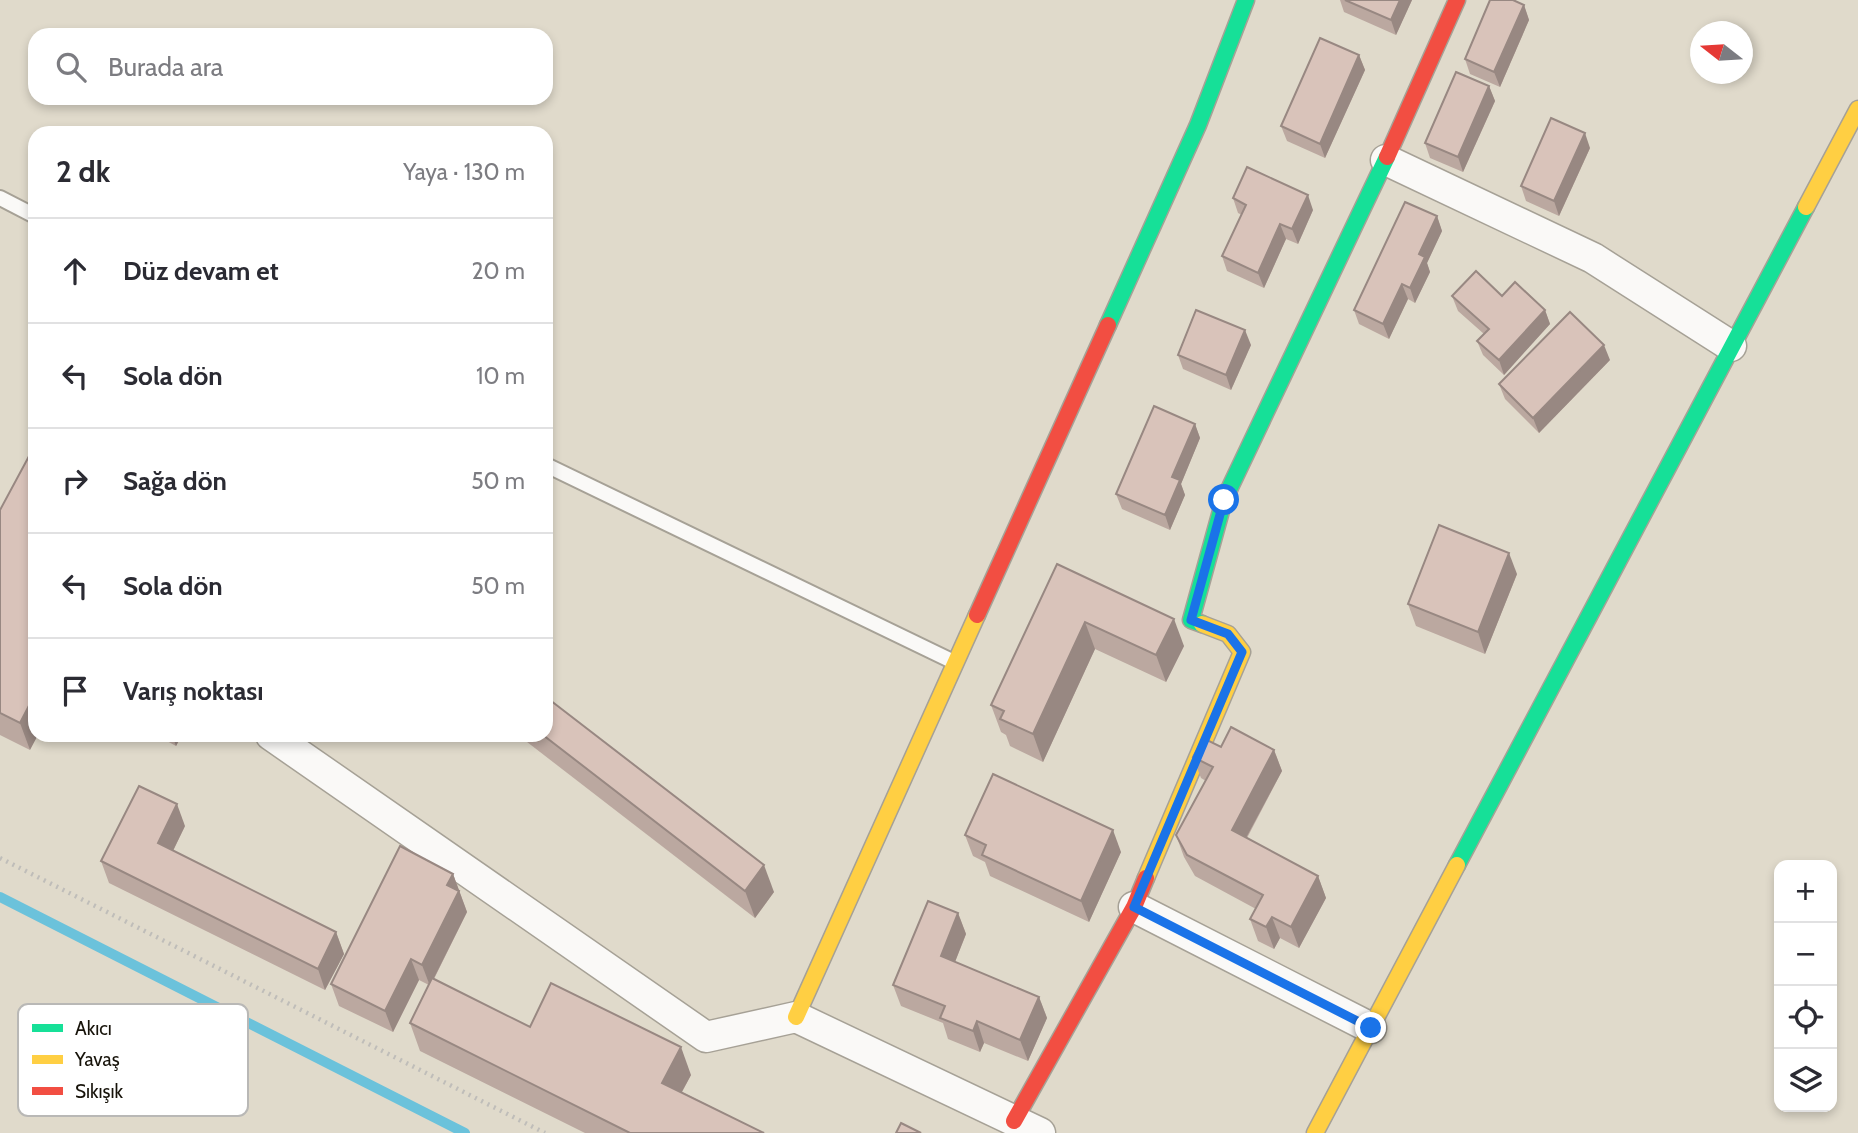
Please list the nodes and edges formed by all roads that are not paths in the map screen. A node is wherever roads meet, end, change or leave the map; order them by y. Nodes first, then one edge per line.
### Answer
1 (1246, 0) edge
2 (1457, 0) edge
3 (1858, 109) edge
4 (1386, 160) junction
5 (0, 198) edge
6 (28, 212) edge
7 (1731, 346) junction
8 (553, 469) edge
9 (956, 663) junction
10 (281, 742) edge
11 (1134, 907) junction
12 (796, 1017) junction
13 (1371, 1028) junction
14 (1027, 1127) edge
15 (1315, 1133) edge

1 - 9 street
2 - 4 street
3 - 7 street
4 - 7 street
4 - 11 street
5 - 6 lane
7 - 13 street
8 - 9 lane
9 - 12 street
10 - 12 street
11 - 13 street
11 - 14 street
12 - 14 street
13 - 15 street

